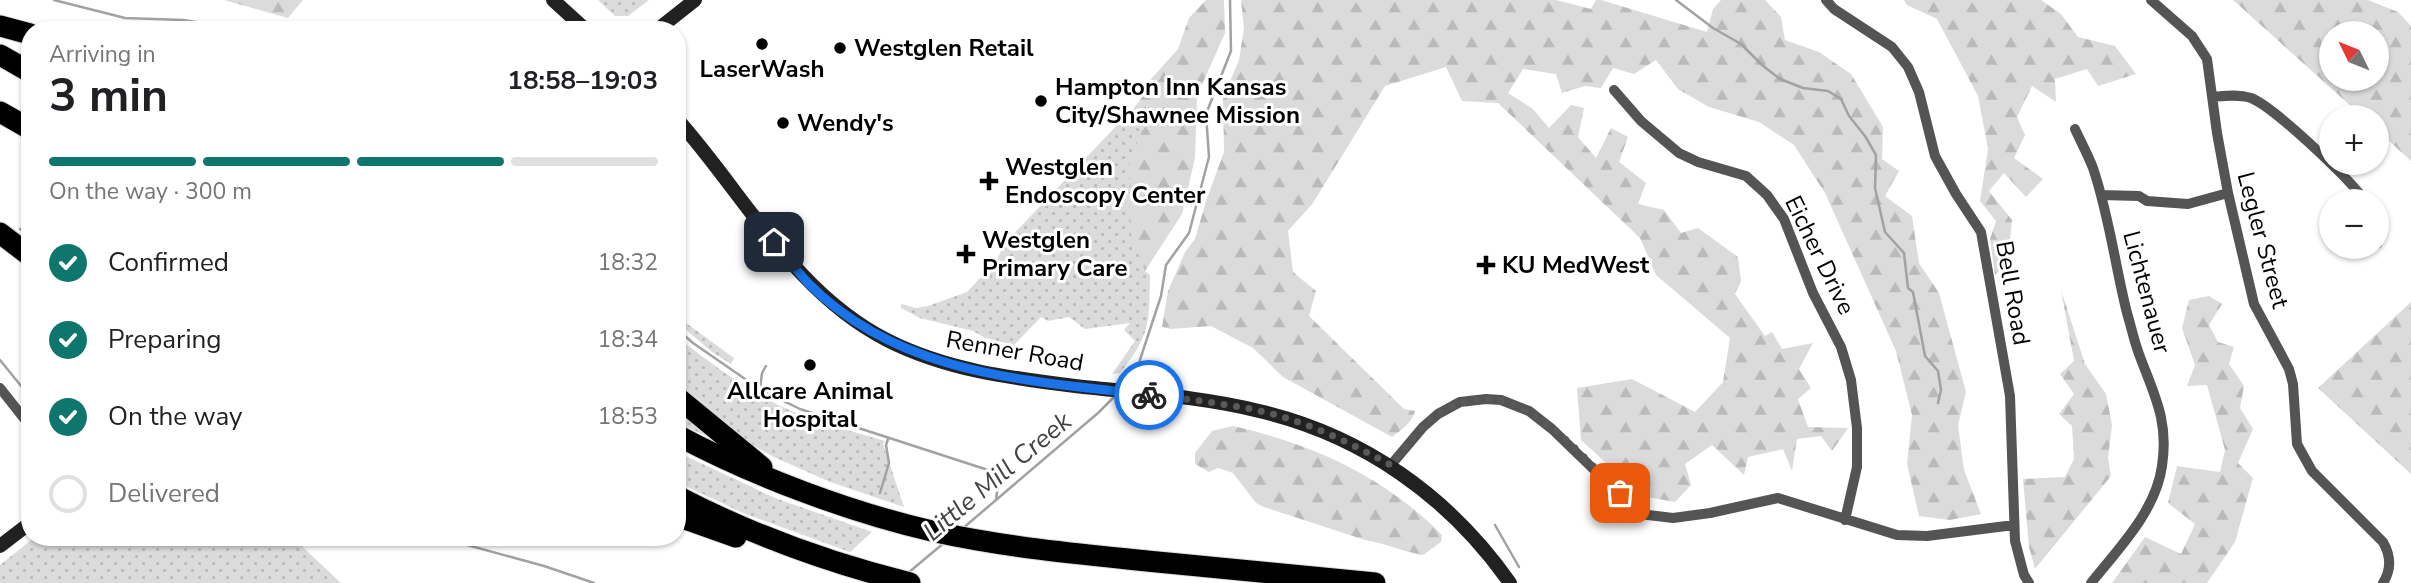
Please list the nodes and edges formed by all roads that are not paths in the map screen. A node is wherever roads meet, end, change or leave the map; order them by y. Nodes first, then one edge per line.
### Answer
1 (553, 0) edge
2 (695, 0) edge
3 (1826, 0) edge
4 (2151, 0) edge
5 (576, 21) edge
6 (668, 21) edge
7 (0, 26) edge
8 (21, 32) edge
9 (0, 55) edge
10 (21, 67) edge
11 (1614, 90) dead end
12 (2213, 97) junction
13 (0, 112) edge
14 (21, 124) edge
15 (686, 129) edge
16 (2075, 129) dead end
17 (2355, 189) edge
18 (2228, 193) junction
19 (2101, 195) junction
20 (0, 233) edge
21 (21, 249) edge
22 (0, 388) edge
23 (686, 404) edge
24 (21, 415) edge
25 (686, 440) edge
26 (1391, 465) junction
27 (779, 481) junction
28 (686, 500) edge
29 (686, 519) edge
30 (1845, 520) junction
31 (2014, 525) junction
32 (21, 530) edge
33 (0, 546) edge
34 (789, 547) junction
35 (910, 583) edge
36 (1375, 583) edge
37 (1510, 583) edge
38 (2029, 583) edge
39 (2091, 583) edge
40 (2383, 583) edge

1 - 5 main road
2 - 6 main road
3 - 31 street, Bell Road
4 - 12 street, Legler Street
7 - 8 highway
9 - 10 highway
11 - 30 street, Eicher Drive
12 - 17 street
12 - 18 street, Legler Street
13 - 14 highway
15 - 26 main road, Renner Road
16 - 19 street, Lichtenauer
18 - 19 street
18 - 40 street, Legler Street
19 - 39 street, Lichtenauer
20 - 21 highway
22 - 24 street
23 - 27 highway
25 - 27 highway
26 - 30 street
26 - 37 main road, Renner Road
27 - 36 highway
28 - 34 highway
29 - 34 highway
30 - 31 street
31 - 38 street, Bell Road
32 - 33 main road
34 - 35 highway

